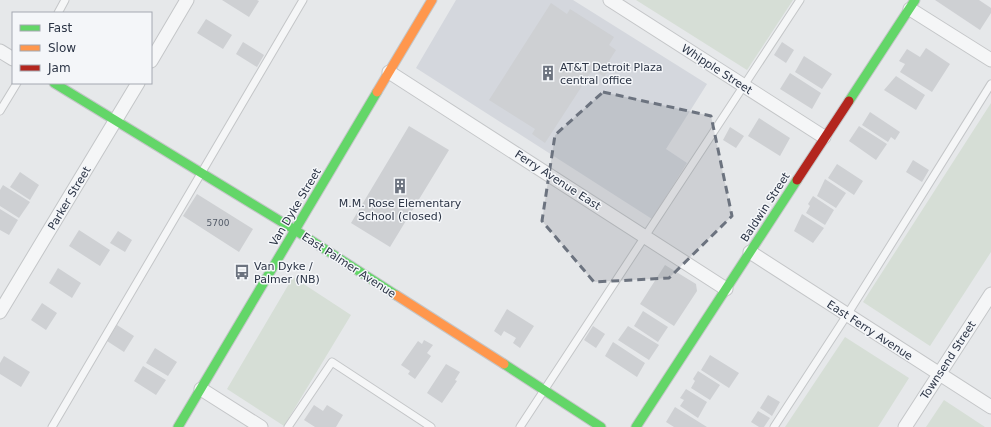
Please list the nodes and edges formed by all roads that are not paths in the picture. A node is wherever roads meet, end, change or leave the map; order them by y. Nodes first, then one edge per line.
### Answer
1 (65, 0) edge
2 (187, 0) edge
3 (303, 0) edge
4 (432, 0) edge
5 (610, 0) edge
6 (800, 0) edge
7 (913, 4) edge
8 (59, 12) edge
9 (0, 52) edge
10 (12, 58) edge
11 (152, 59) edge
12 (991, 60) edge
13 (389, 72) junction
14 (16, 84) edge
15 (56, 84) edge
16 (137, 84) edge
17 (991, 84) edge
18 (744, 86) junction
19 (0, 111) edge
20 (115, 121) junction
21 (824, 137) junction
22 (200, 174) junction
23 (295, 230) junction
24 (646, 237) junction
25 (750, 252) junction
26 (726, 289) junction
27 (991, 294) edge
28 (0, 312) edge
29 (847, 315) junction
30 (940, 374) junction
31 (201, 389) junction
32 (544, 390) junction
33 (991, 407) edge
34 (52, 427) edge
35 (178, 427) edge
36 (261, 427) edge
37 (288, 427) edge
38 (431, 427) edge
39 (520, 427) edge
40 (601, 427) edge
41 (636, 427) edge
42 (774, 427) edge
43 (905, 427) edge

1 - 8 lane
2 - 11 street
3 - 22 lane
4 - 13 street, Van Dyke Street
5 - 18 street, Whipple Street
6 - 18 lane
7 - 12 street
7 - 21 street, Baldwin Street
9 - 10 street
13 - 23 street, Van Dyke Street
13 - 24 street, Ferry Avenue East
14 - 19 lane
15 - 20 street, East Palmer Avenue
16 - 20 street, Parker Street
17 - 29 lane
18 - 21 street, Whipple Street
18 - 24 lane
20 - 22 street, East Palmer Avenue
20 - 28 street, Parker Street
21 - 25 street, Baldwin Street
22 - 23 street, East Palmer Avenue
22 - 34 lane
23 - 31 street, Van Dyke Street
23 - 32 street, East Palmer Avenue
24 - 26 street, Ferry Avenue East
24 - 32 lane
25 - 26 street, Baldwin Street
25 - 29 street, East Ferry Avenue
26 - 41 street, Baldwin Street
27 - 30 street, Townsend Street
29 - 30 street, East Ferry Avenue
29 - 42 lane
30 - 33 street, East Ferry Avenue
30 - 43 street, Townsend Street
31 - 35 street, Van Dyke Street
31 - 36 street
32 - 39 lane
32 - 40 street, East Palmer Avenue
37 - 38 lane

